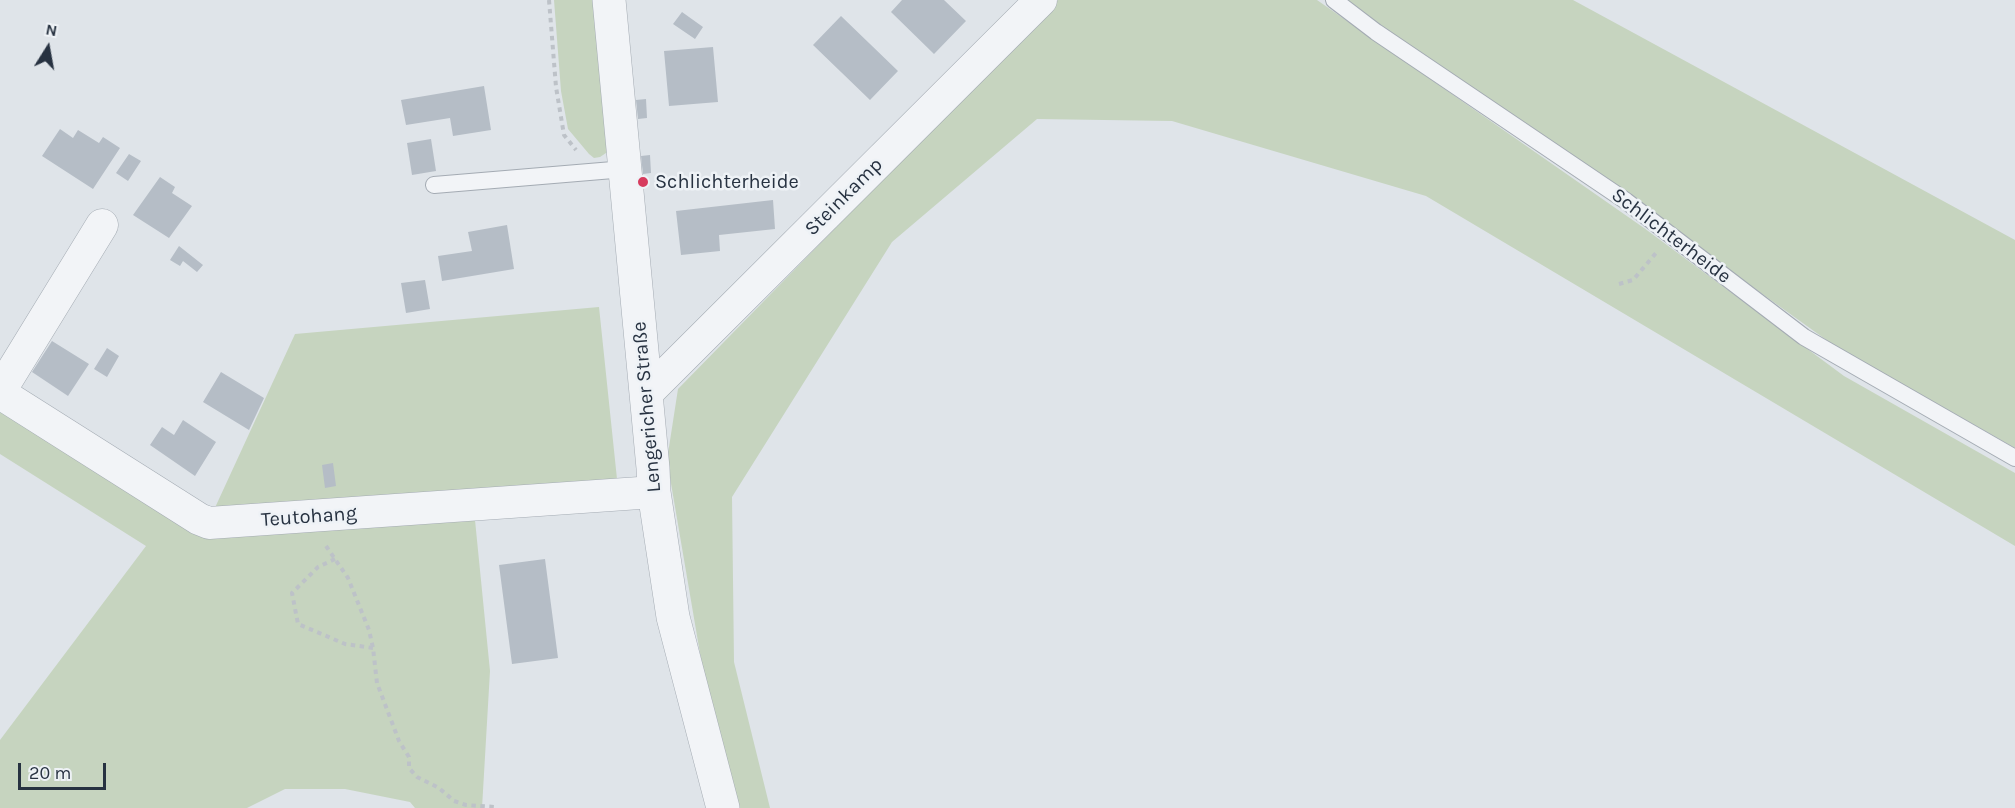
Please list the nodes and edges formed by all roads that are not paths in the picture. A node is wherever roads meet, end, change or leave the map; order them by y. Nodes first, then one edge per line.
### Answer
1 (609, 0) edge
2 (1041, 0) edge
3 (1334, 0) edge
4 (613, 170) junction
5 (434, 185) dead end
6 (102, 225) dead end
7 (0, 392) edge
8 (646, 394) junction
9 (2015, 458) edge
10 (654, 492) junction
11 (723, 808) edge

1 - 4 street, Lengericher Straße
2 - 8 street, Steinkamp
3 - 9 lane, Schlichterheide
4 - 5 lane
4 - 8 street, Lengericher Straße
6 - 7 street, Teutohang
7 - 10 street, Teutohang
8 - 10 street, Lengericher Straße
10 - 11 street, Lengericher Straße

